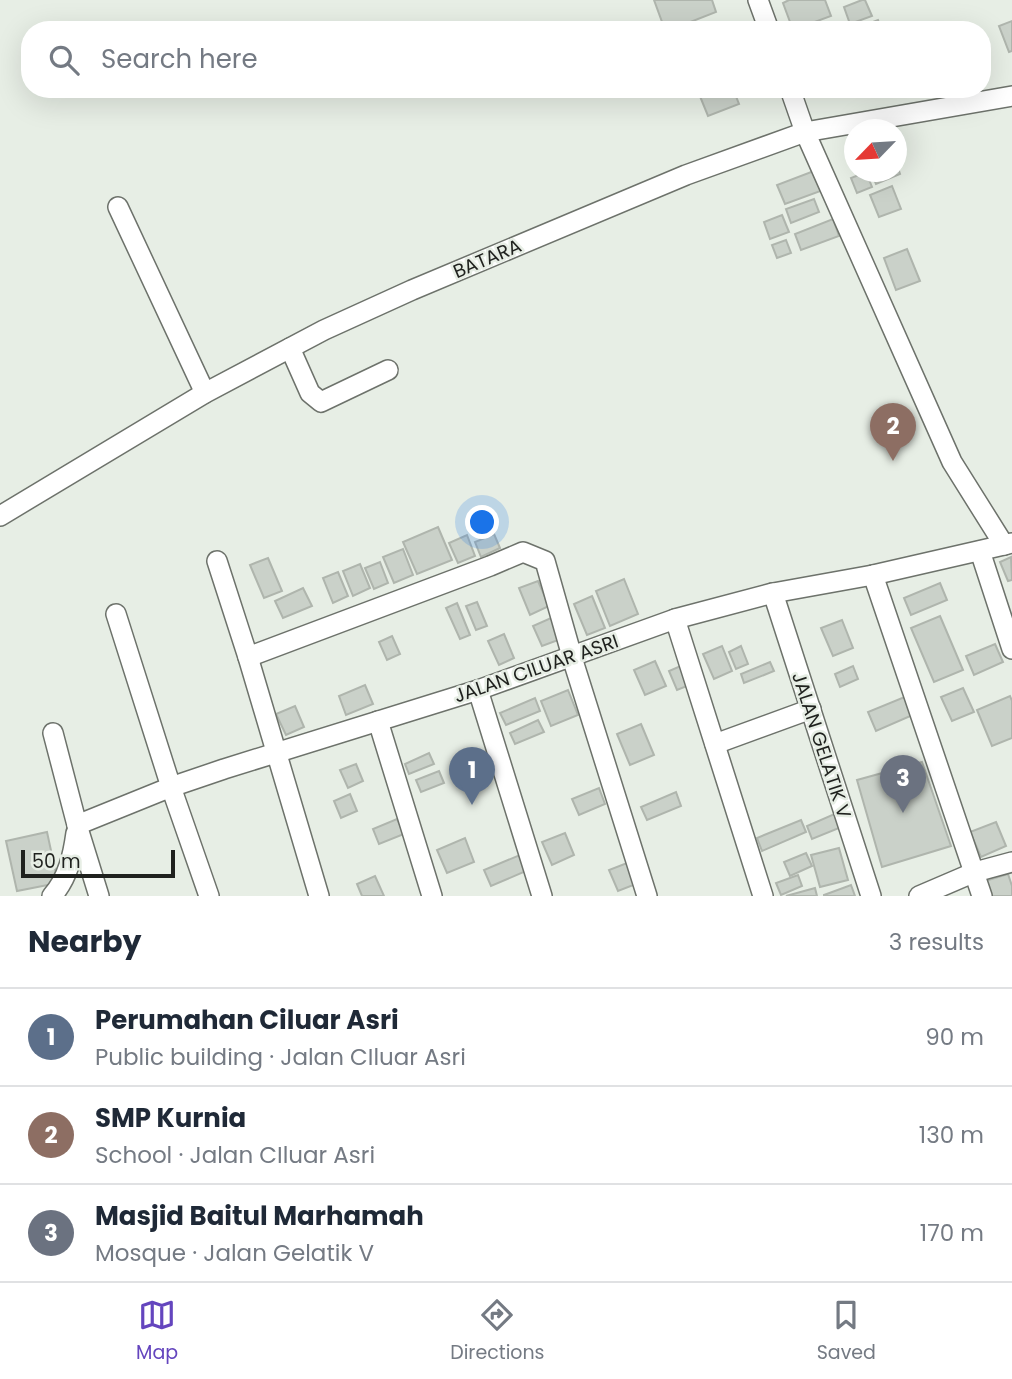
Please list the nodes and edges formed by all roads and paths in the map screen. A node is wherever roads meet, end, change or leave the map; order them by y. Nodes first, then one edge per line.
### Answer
1 (758, 0) edge
2 (766, 21) edge
3 (1012, 96) edge
4 (793, 98) edge
5 (805, 132) junction
6 (118, 207) dead end
7 (290, 348) junction
8 (388, 370) dead end
9 (205, 393) junction
10 (0, 516) edge
11 (1008, 544) edge
12 (981, 551) junction
13 (217, 561) dead end
14 (873, 575) junction
15 (773, 593) junction
16 (116, 614) dead end
17 (675, 619) junction
18 (1012, 649) edge
19 (572, 656) junction
20 (248, 657) junction
21 (478, 690) junction
22 (811, 709) junction
23 (378, 721) junction
24 (53, 733) dead end
25 (715, 744) junction
26 (276, 752) junction
27 (171, 788) junction
28 (77, 825) junction
29 (1012, 862) edge
30 (975, 872) junction
31 (52, 896) edge
32 (99, 896) edge
33 (209, 896) edge
34 (319, 896) edge
35 (432, 896) edge
36 (542, 896) edge
37 (647, 896) edge
38 (763, 896) edge
39 (871, 896) edge
40 (919, 896) edge
41 (982, 896) edge

1 - 2 street
3 - 5 street, BATARA
4 - 5 street
5 - 7 street, BATARA
5 - 11 street
6 - 9 street
7 - 8 street
7 - 9 street, BATARA
9 - 10 street, BATARA
11 - 12 street, JALAN CILUAR ASRI
12 - 14 street, JALAN CILUAR ASRI
12 - 18 street
13 - 20 street
14 - 15 street, JALAN CILUAR ASRI
14 - 30 street
15 - 17 street, JALAN CILUAR ASRI
15 - 22 street, JALAN GELATIK V
16 - 27 street
17 - 19 street, JALAN CILUAR ASRI
17 - 25 street
19 - 20 street
19 - 21 street, JALAN CILUAR ASRI
19 - 37 street
20 - 26 street
21 - 23 street, JALAN CILUAR ASRI
21 - 36 street
22 - 25 street
22 - 39 street, JALAN GELATIK V
23 - 26 street, JALAN CILUAR ASRI
23 - 35 street
24 - 28 street
25 - 38 street
26 - 27 street, JALAN CILUAR ASRI
26 - 34 street
27 - 28 street, JALAN CILUAR ASRI
27 - 33 street
28 - 31 street
28 - 32 street
29 - 30 street
30 - 40 street
30 - 41 street

